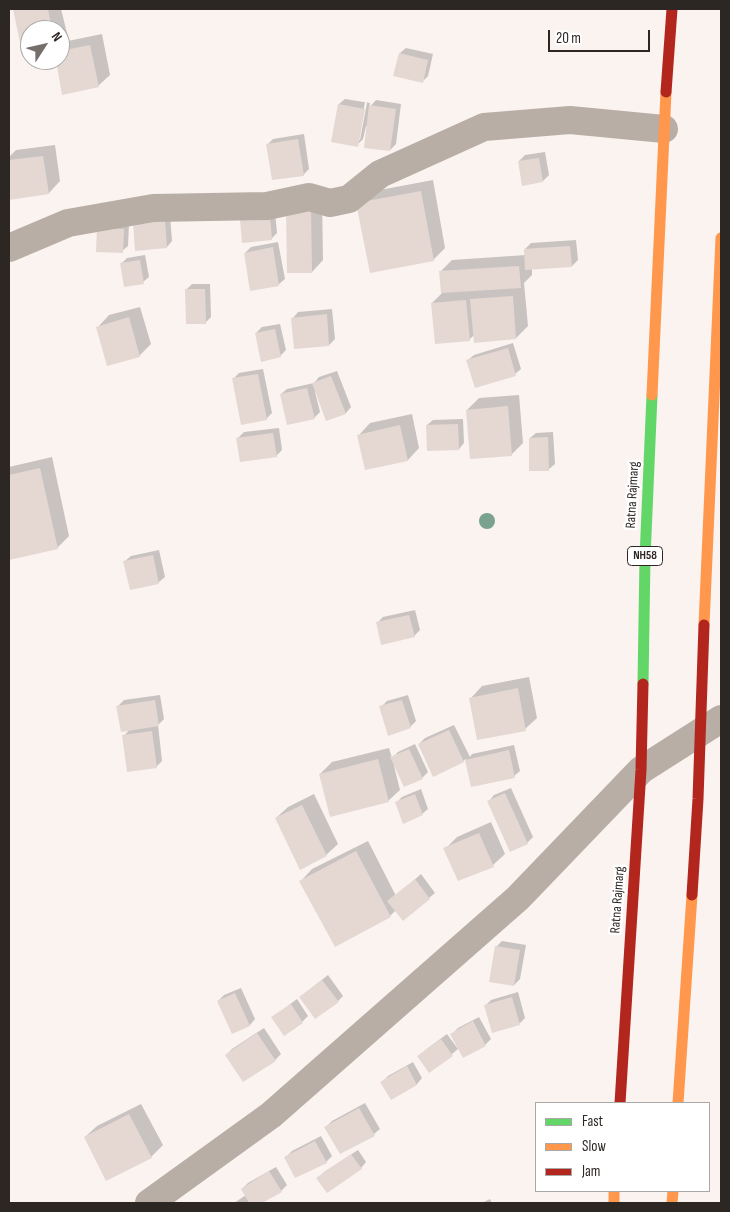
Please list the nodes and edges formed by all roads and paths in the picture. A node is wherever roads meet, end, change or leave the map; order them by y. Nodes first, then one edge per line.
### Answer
1 (672, 9) edge
2 (664, 129) junction
3 (721, 238) edge
4 (9, 248) edge
5 (710, 726) edge
6 (641, 770) junction
7 (620, 1102) edge
8 (678, 1102) edge
9 (149, 1203) edge

1 - 2 main road, Ratna Rajmarg / NH58
2 - 4 street
2 - 6 main road, Ratna Rajmarg / NH58
3 - 5 main road
5 - 6 street
5 - 8 main road
6 - 7 main road, Ratna Rajmarg / NH58
6 - 9 street

